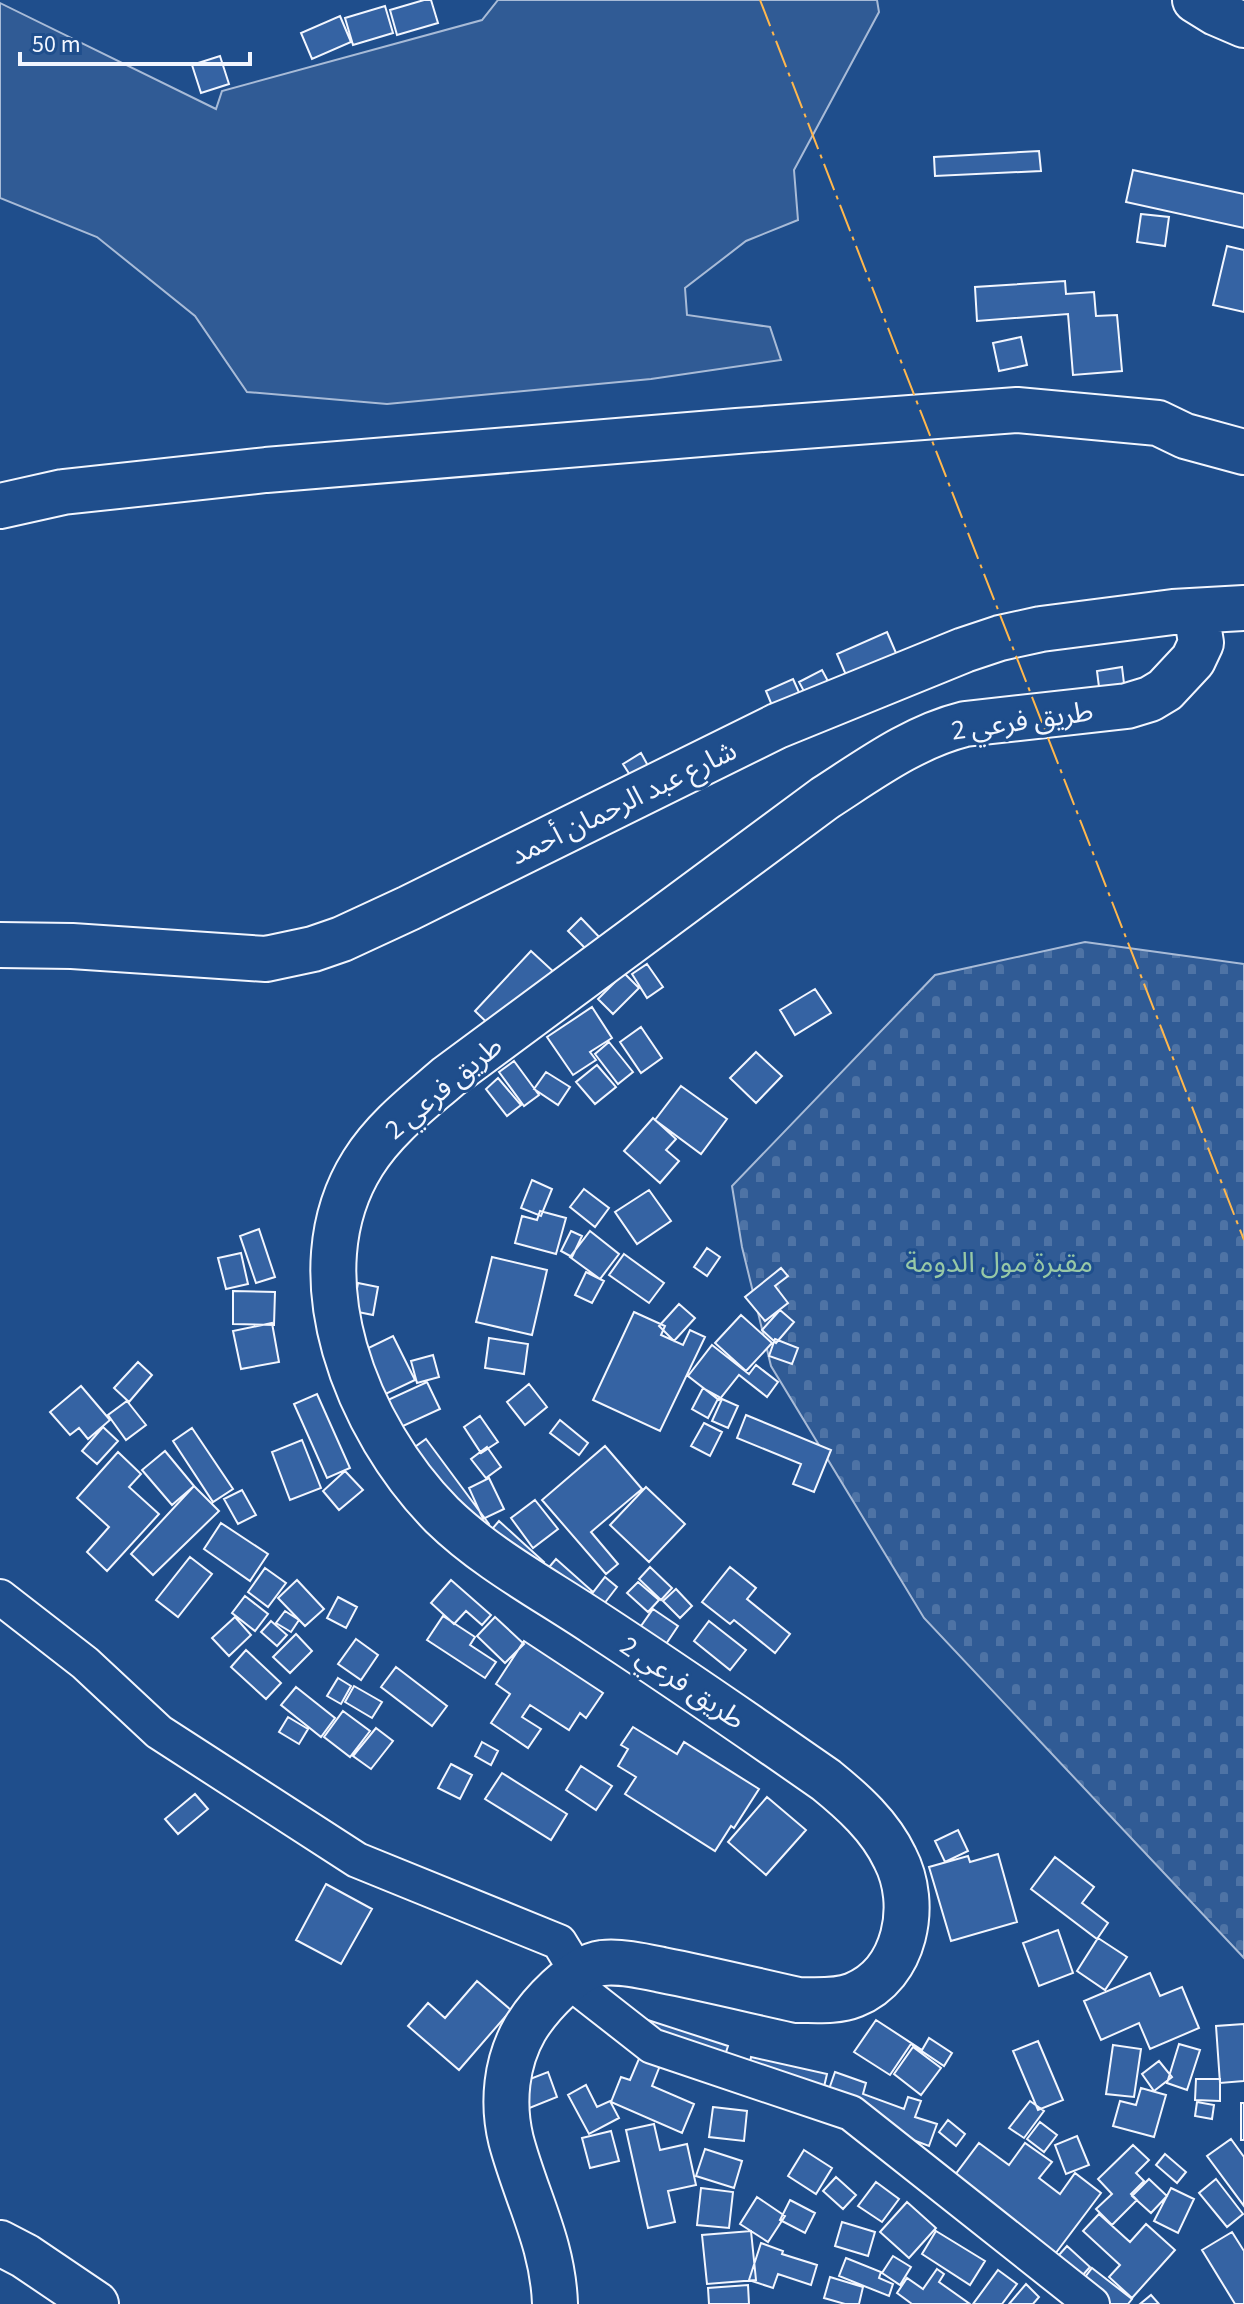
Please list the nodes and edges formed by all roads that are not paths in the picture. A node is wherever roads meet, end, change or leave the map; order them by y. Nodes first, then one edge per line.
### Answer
1 (1195, 0) edge
2 (1244, 25) edge
3 (1158, 423) junction
4 (1244, 426) edge
5 (1244, 452) edge
6 (0, 506) edge
7 (1244, 608) edge
8 (1196, 611) junction
9 (0, 945) edge
10 (0, 1597) edge
11 (578, 1973) junction
12 (0, 2243) edge
13 (96, 2304) edge
14 (555, 2304) edge
15 (1092, 2304) edge

1 - 2 main road
3 - 4 main road
3 - 5 main road
3 - 6 main road
7 - 8 main road, شارع عبد الرحمان أحمد
8 - 9 main road, شارع عبد الرحمان أحمد
8 - 11 main road, طريق فرعي 2
10 - 11 street
11 - 14 main road, طريق فرعي 2
11 - 15 street
12 - 13 main road

